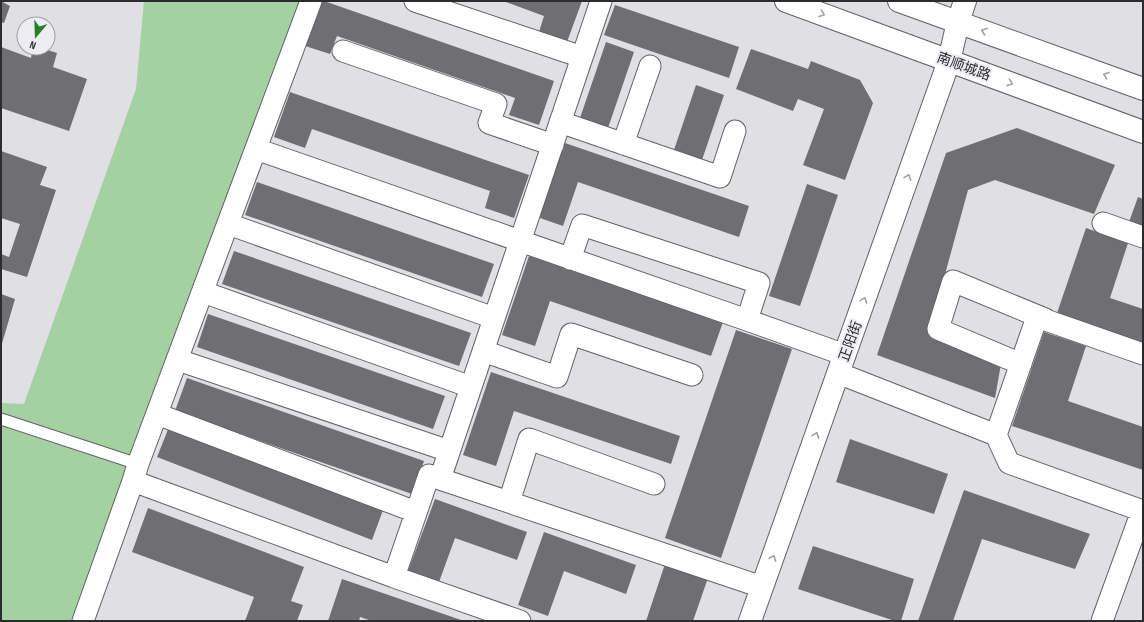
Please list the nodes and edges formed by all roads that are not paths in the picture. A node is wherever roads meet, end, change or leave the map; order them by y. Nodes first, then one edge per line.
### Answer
1 (311, 1) edge
2 (415, 1) edge
3 (601, 1) edge
4 (786, 1) edge
5 (899, 1) edge
6 (965, 1) edge
7 (958, 22) junction
8 (342, 51) dead end
9 (582, 57) junction
10 (949, 60) junction
11 (650, 66) dead end
12 (1143, 89) edge
13 (560, 122) junction
14 (735, 130) dead end
15 (1143, 132) edge
16 (623, 144) junction
17 (553, 145) junction
18 (256, 149) junction
19 (1103, 223) dead end
20 (228, 224) junction
21 (1143, 237) edge
22 (520, 241) junction
23 (570, 259) junction
24 (203, 292) junction
25 (494, 318) junction
26 (1045, 319) junction
27 (746, 320) junction
28 (483, 351) junction
29 (1143, 354) edge
30 (178, 360) junction
31 (842, 364) junction
32 (1021, 364) junction
33 (692, 375) dead end
34 (471, 387) junction
35 (157, 414) junction
36 (1, 419) edge
37 (996, 435) junction
38 (449, 451) junction
39 (136, 473) junction
40 (440, 478) junction
41 (654, 484) dead end
42 (509, 502) junction
43 (1142, 511) edge
44 (416, 512) junction
45 (394, 577) junction
46 (762, 587) junction
47 (83, 621) edge
48 (520, 621) edge
49 (750, 621) edge
50 (1102, 621) edge

1 - 18 street
2 - 9 street
3 - 9 street
4 -> 10 street, 南顺城路
5 - 7 street
6 - 7 street, 正阳街
7 - 10 street, 正阳街
12 -> 7 street
8 - 17 street
9 - 13 street
10 -> 15 street, 南顺城路
31 -> 10 street, 正阳街
11 - 16 street
13 - 16 street
13 - 17 street
14 - 16 street
17 - 22 street
18 - 20 street
18 - 22 street
19 - 21 street
20 - 24 street
20 - 25 street
22 - 23 street
22 - 25 street
23 - 27 street
23 - 27 street
24 - 30 street
24 - 34 street
25 - 28 street
26 - 29 street
26 - 32 street
26 - 32 street
27 - 31 street
28 - 33 street
28 - 34 street
30 - 35 street
30 - 38 street
31 - 37 street
46 -> 31 street, 正阳街
32 - 37 street
34 - 38 street
35 - 39 street
35 - 44 street
36 - 39 lane
37 - 43 street
38 - 40 street
39 - 45 street
39 - 47 street
40 - 42 street
40 - 44 street
41 - 42 street
42 - 46 street
43 - 50 street
44 - 45 street
45 - 48 street
46 - 49 street, 正阳街

